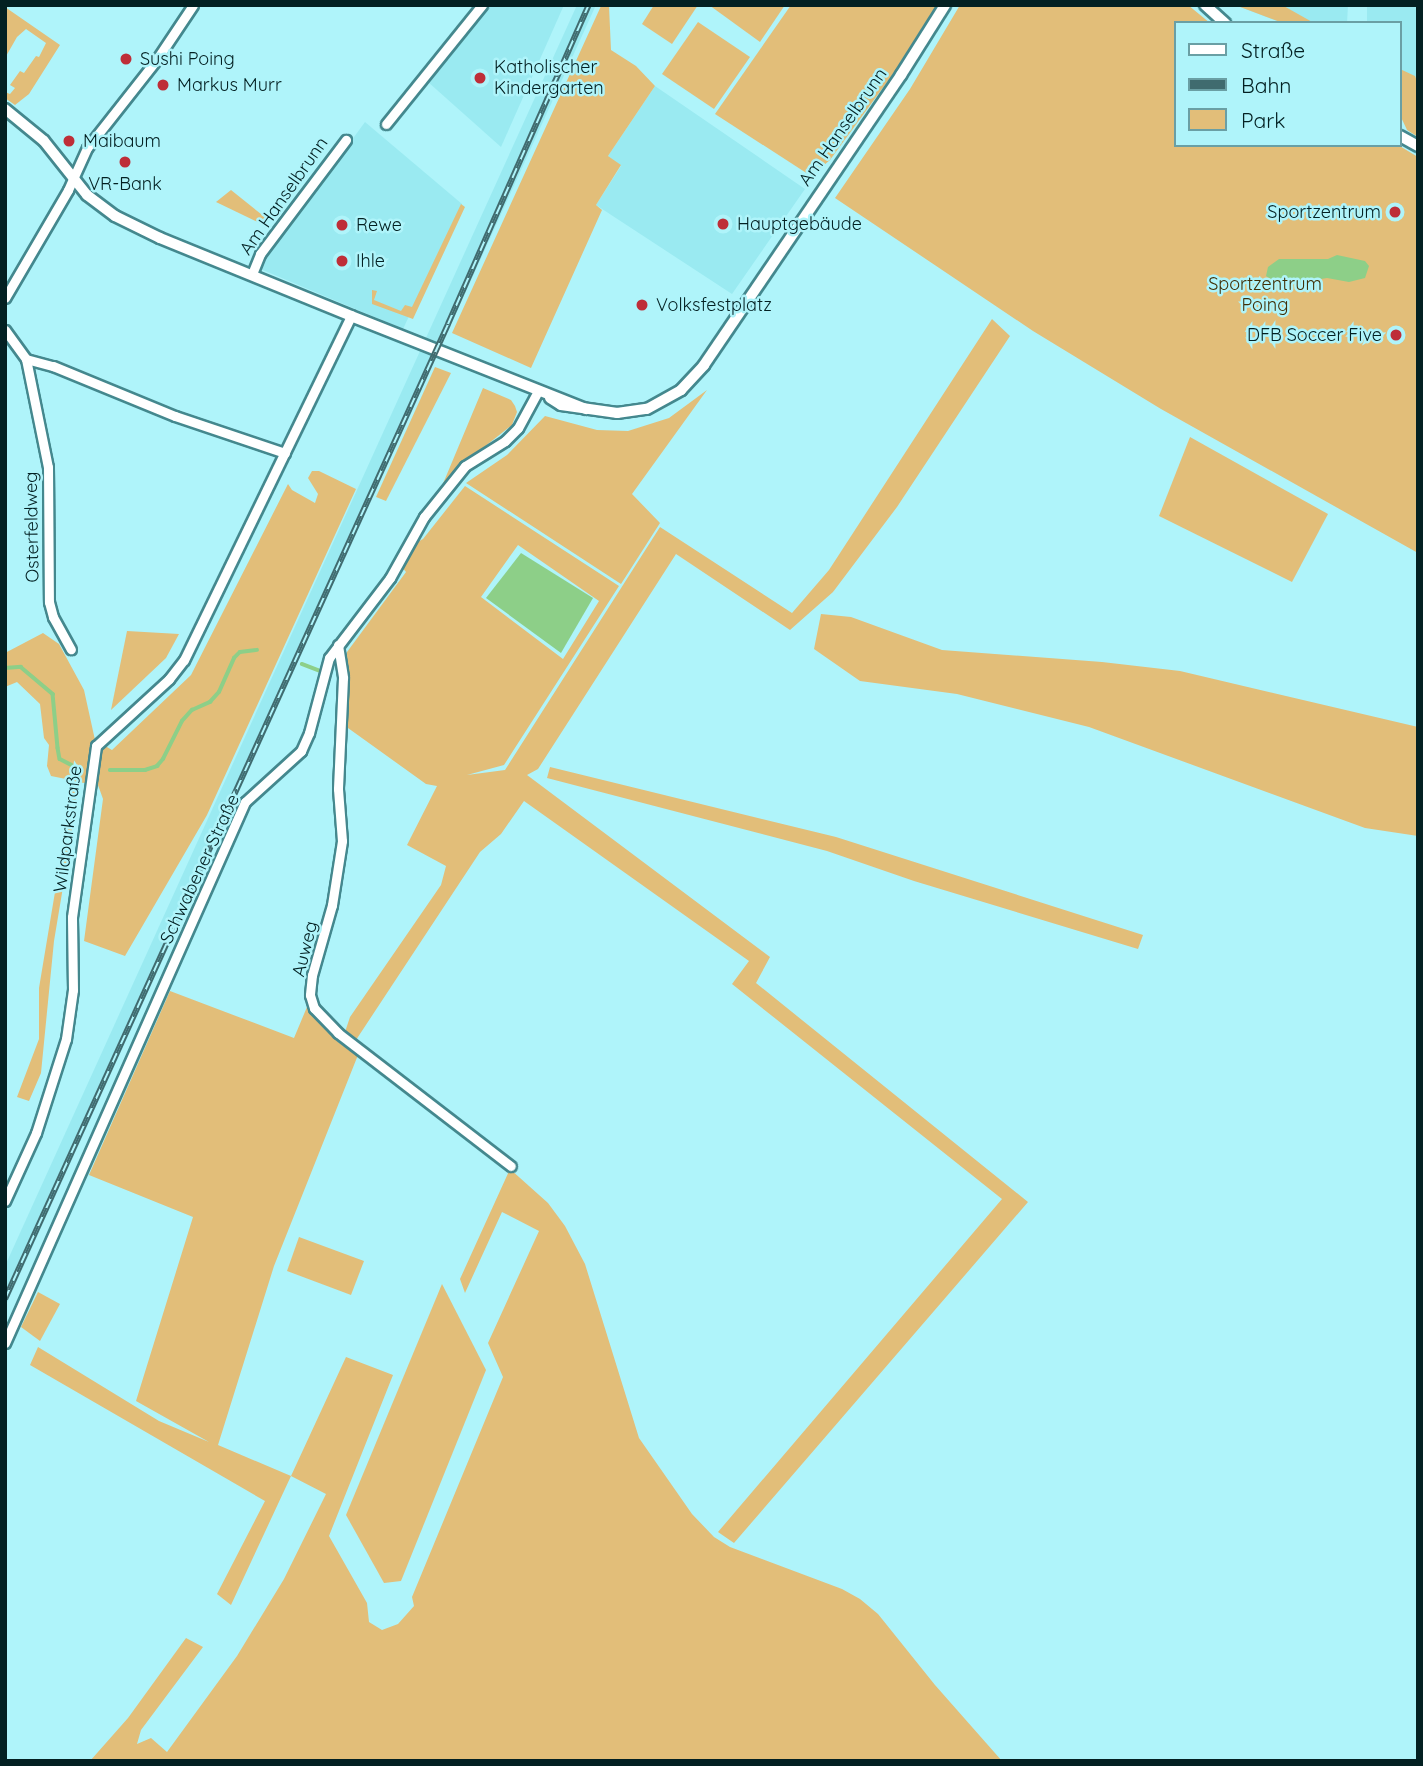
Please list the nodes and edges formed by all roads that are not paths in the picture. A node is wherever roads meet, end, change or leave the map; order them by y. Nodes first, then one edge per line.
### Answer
1 (192, 5) edge
2 (482, 5) edge
3 (944, 5) edge
4 (1205, 5) edge
5 (1222, 21) edge
6 (5, 109) edge
7 (386, 124) dead end
8 (1402, 137) edge
9 (346, 140) dead end
10 (1418, 146) edge
11 (72, 177) junction
12 (252, 274) junction
13 (5, 298) edge
14 (351, 316) junction
15 (5, 330) edge
16 (26, 359) junction
17 (538, 391) junction
18 (285, 453) junction
19 (338, 645) junction
20 (71, 649) dead end
21 (511, 1166) dead end
22 (5, 1201) edge
23 (5, 1343) edge

1 - 11 street
2 - 7 street
3 - 17 street, Am Hanselbrunn
4 - 5 street
6 - 11 street, Am Hanselbrunn
8 - 10 street
9 - 12 street, Am Hanselbrunn
11 - 12 street, Am Hanselbrunn
11 - 13 street
12 - 14 street, Am Hanselbrunn
14 - 17 street, Am Hanselbrunn
14 - 18 street, Wildparkstraße
15 - 16 street
16 - 18 street
16 - 20 street, Osterfeldweg
17 - 19 street, Schwabener Straße
18 - 22 street, Wildparkstraße
19 - 21 street, Auweg
19 - 23 street, Schwabener Straße

